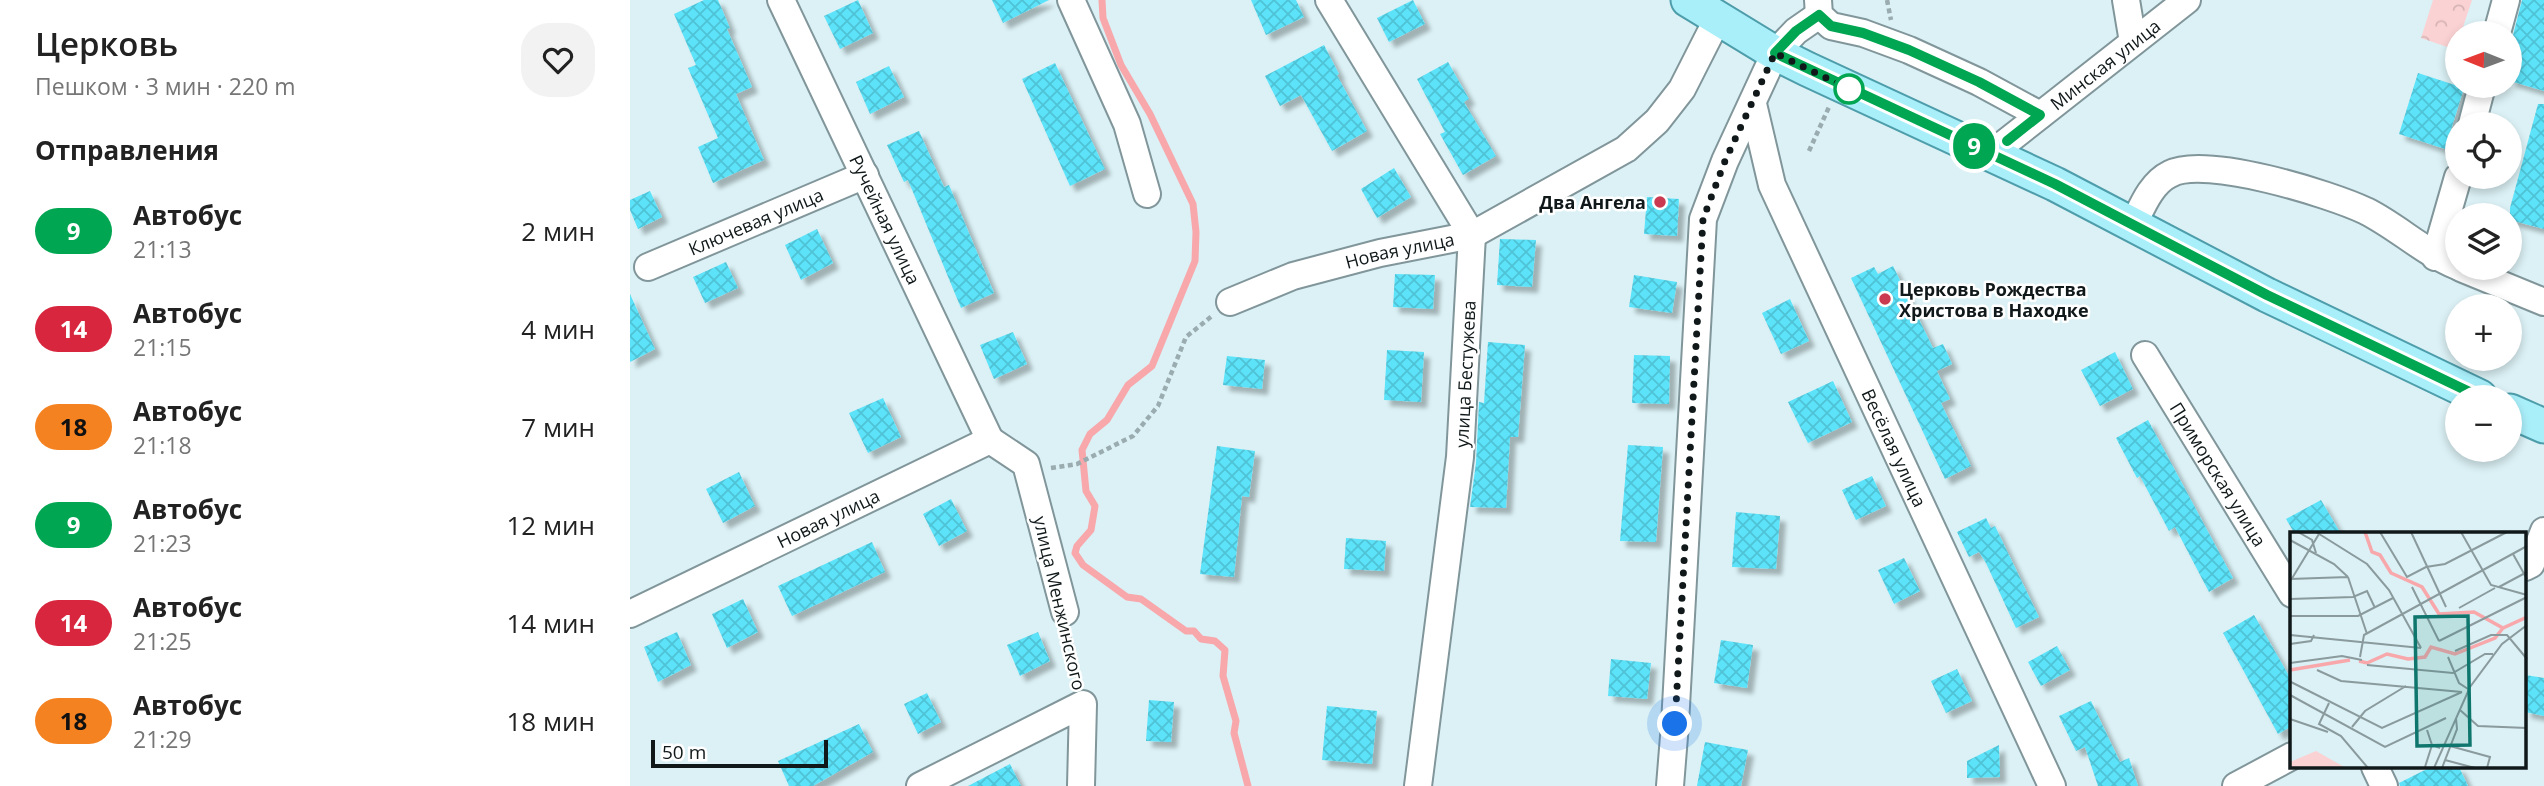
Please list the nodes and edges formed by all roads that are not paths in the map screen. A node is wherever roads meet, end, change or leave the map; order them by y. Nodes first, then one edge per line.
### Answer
1 (781, 0) edge
2 (1071, 0) edge
3 (1329, 0) edge
4 (1688, 0) edge
5 (2126, 0) edge
6 (2187, 0) edge
7 (2505, 0) edge
8 (1819, 7) edge
9 (1718, 18) junction
10 (2500, 21) edge
11 (2133, 42) junction
12 (1775, 53) junction
13 (1753, 104) junction
14 (2040, 115) junction
15 (1991, 154) junction
16 (865, 175) junction
17 (1147, 194) dead end
18 (2133, 225) junction
19 (1472, 235) junction
20 (2445, 260) edge
21 (648, 267) dead end
22 (2490, 280) edge
23 (1230, 302) road end
24 (2544, 302) edge
25 (2145, 355) dead end
26 (2455, 385) edge
27 (2522, 416) edge
28 (2544, 426) edge
29 (990, 440) junction
30 (2544, 531) edge
31 (2533, 565) edge
32 (2290, 591) edge
33 (1065, 612) road end
34 (630, 614) edge
35 (2290, 757) edge
36 (2375, 768) edge
37 (920, 786) edge
38 (1080, 786) edge
39 (1418, 786) edge
40 (1670, 786) edge
41 (2052, 786) edge
42 (2236, 786) edge
43 (2384, 786) edge

1 - 16 street, Ручейная улица
2 - 17 street
3 - 19 street
4 - 9 main road
5 - 11 street
6 - 11 street, Минская улица
7 - 10 street
8 - 12 street
8 - 14 street
9 - 12 main road
9 - 19 street, Новая улица
11 - 14 street, Минская улица
12 - 13 street
12 - 15 main road
13 - 40 street
13 - 41 street, Весёлая улица
14 - 15 street, Минская улица
15 - 18 main road
16 - 21 street, Ключевая улица
16 - 29 street, Ручейная улица
18 - 20 street
18 - 26 main road
19 - 23 street, Новая улица
19 - 39 street, улица Бестужева
22 - 24 street
25 - 32 street, Приморская улица
27 - 28 main road
29 - 33 street, улица Менжинского
29 - 34 street, Новая улица
30 - 31 street
35 - 42 street
36 - 43 street
37 - 38 street, улица Менжинского

